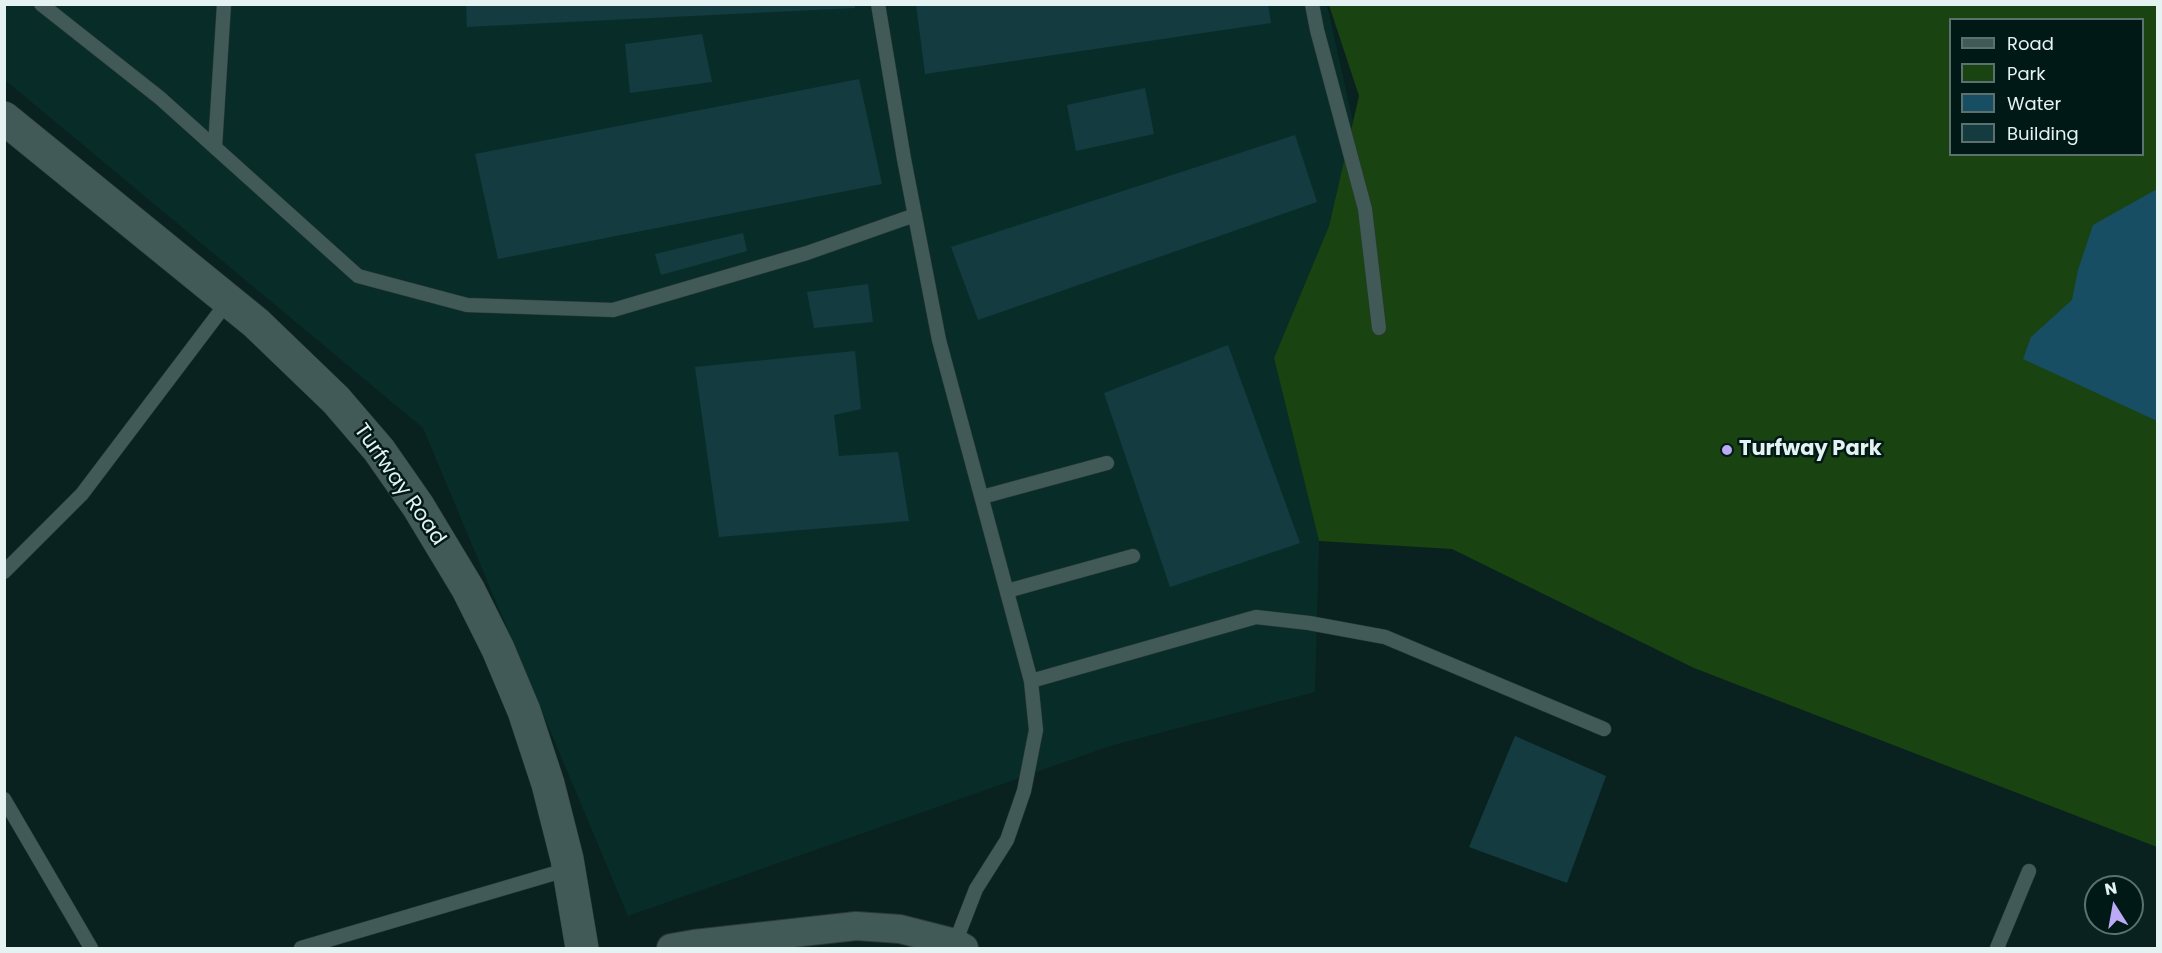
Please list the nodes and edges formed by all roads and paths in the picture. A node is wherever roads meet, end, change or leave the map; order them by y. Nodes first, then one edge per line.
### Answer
1 (41, 4) edge
2 (224, 4) edge
3 (878, 4) edge
4 (1312, 4) edge
5 (4, 118) edge
6 (215, 147) junction
7 (915, 215) junction
8 (228, 301) junction
9 (1379, 328) dead end
10 (1107, 463) dead end
11 (982, 497) junction
12 (1133, 556) dead end
13 (4, 572) edge
14 (1007, 591) junction
15 (1031, 681) junction
16 (1605, 729) dead end
17 (4, 799) edge
18 (569, 869) junction
19 (2029, 871) dead end
20 (959, 946) edge
21 (92, 948) edge
22 (301, 948) edge
23 (582, 948) edge
24 (670, 948) edge
25 (1997, 948) edge

1 - 6 lane
2 - 6 lane
3 - 7 lane
4 - 9 lane
5 - 8 main road, Turfway Road
6 - 7 lane
7 - 11 lane
8 - 13 lane
8 - 18 main road, Turfway Road
10 - 11 lane
11 - 14 lane
12 - 14 lane
14 - 15 lane
15 - 16 lane
15 - 20 lane
17 - 21 lane
18 - 22 lane
18 - 23 main road, Turfway Road
19 - 25 lane
20 - 24 street

